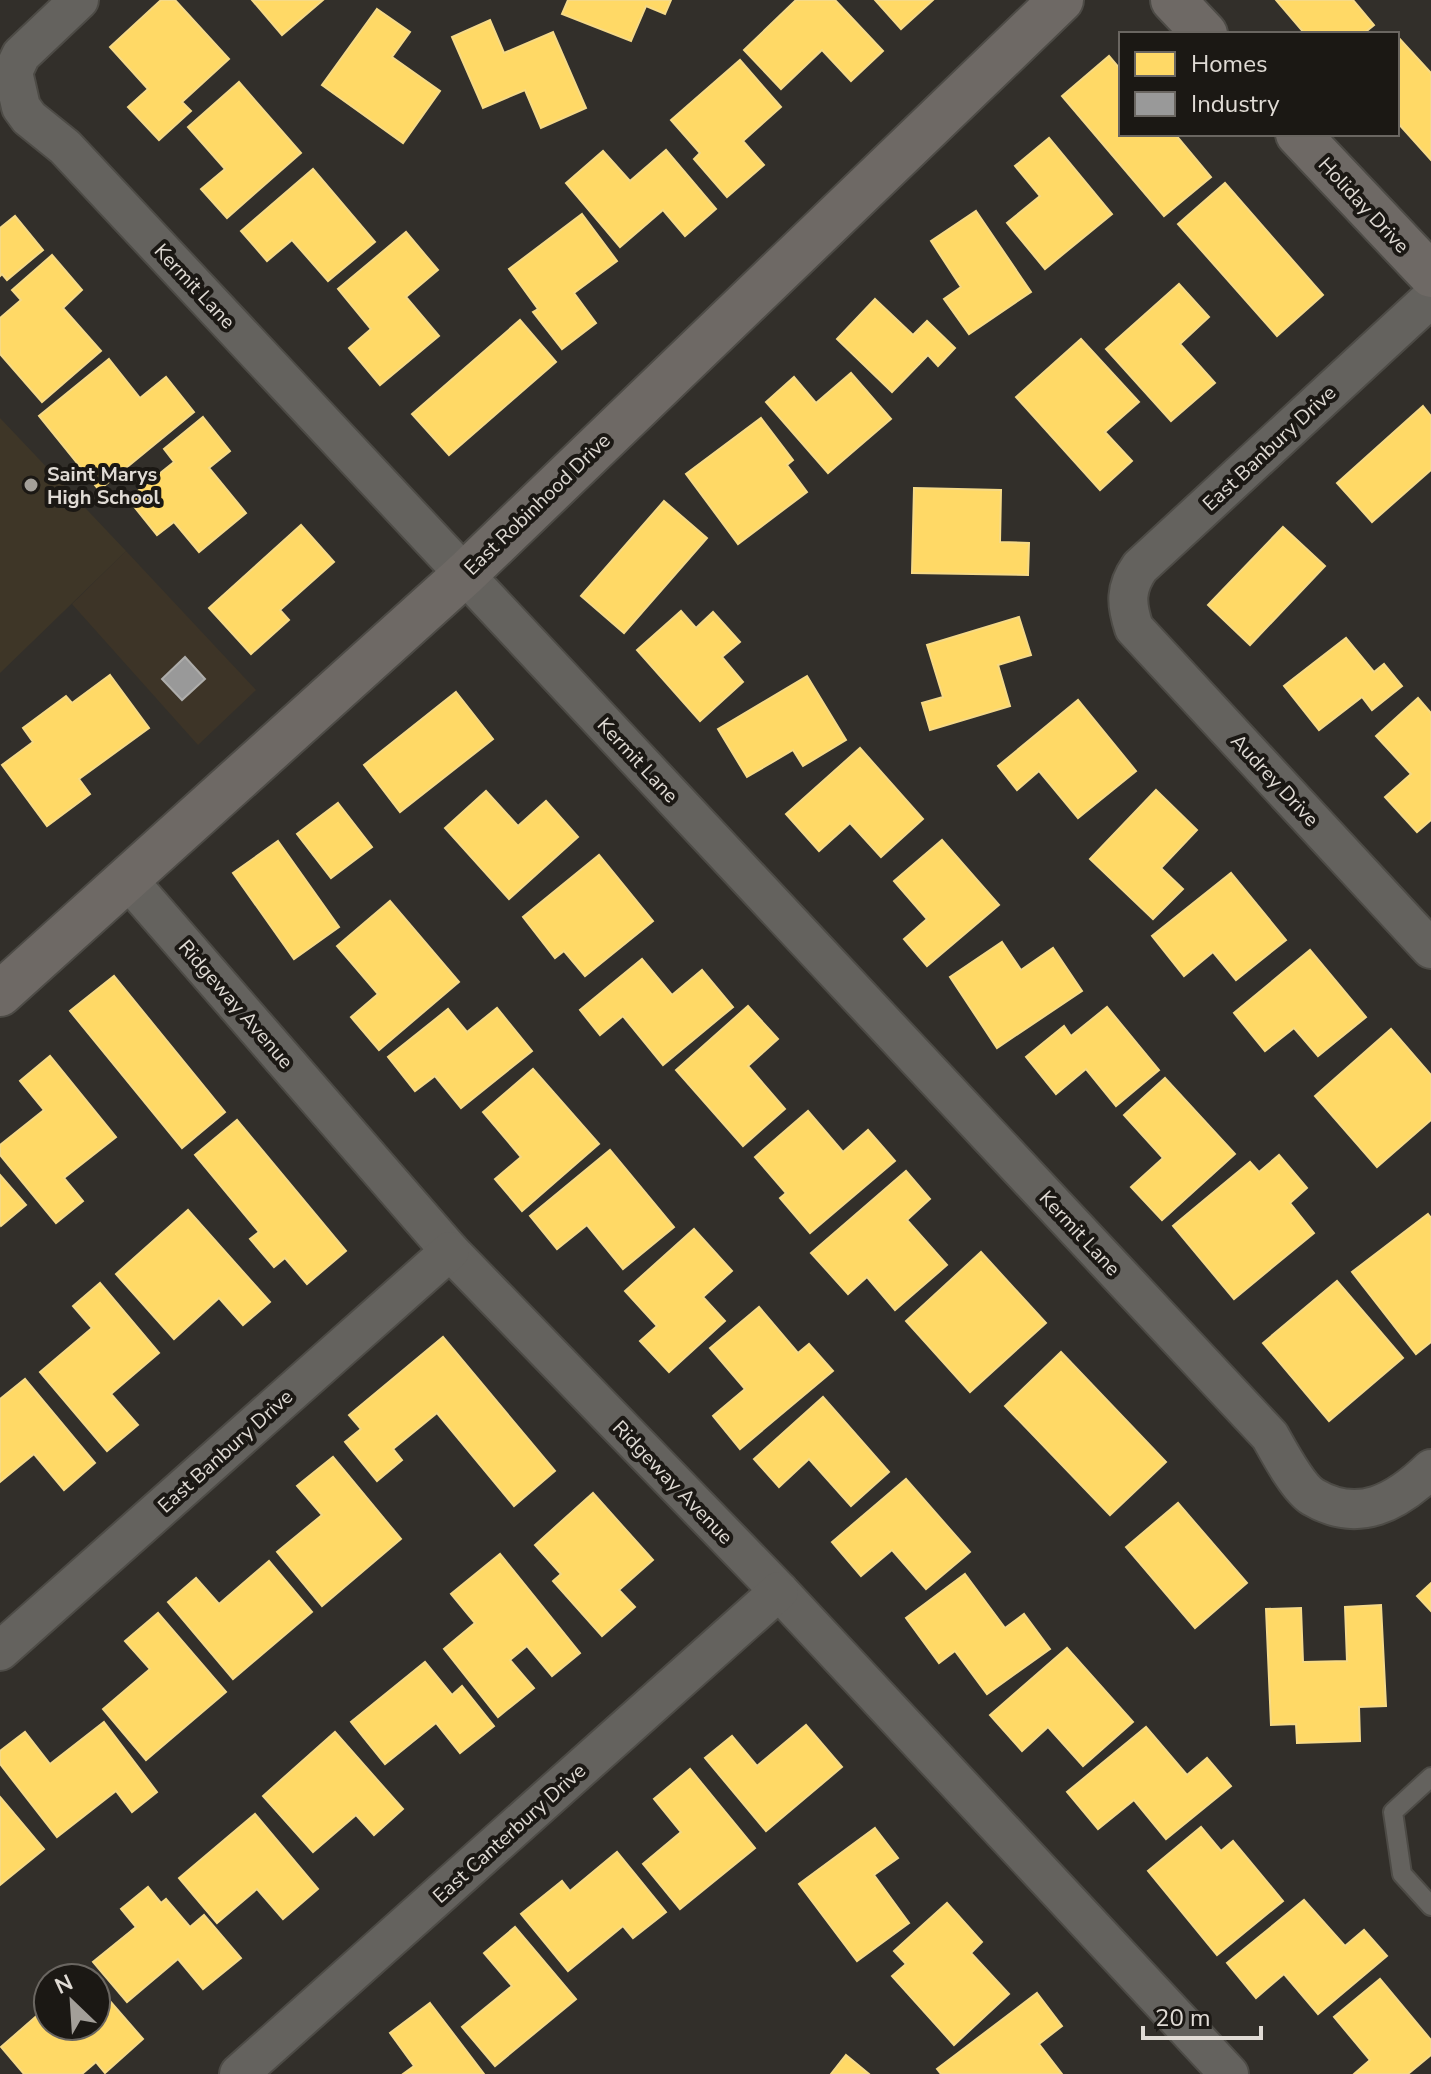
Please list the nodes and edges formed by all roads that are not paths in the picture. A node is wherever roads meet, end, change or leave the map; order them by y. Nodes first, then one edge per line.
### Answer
1 (79, 0) edge
2 (1061, 0) edge
3 (1173, 0) edge
4 (1203, 32) edge
5 (1300, 136) edge
6 (1431, 275) edge
7 (1431, 298) edge
8 (465, 574) junction
9 (1127, 608) joint
10 (128, 880) junction
11 (1431, 949) edge
12 (0, 994) edge
13 (450, 1251) junction
14 (1431, 1469) edge
15 (779, 1591) junction
16 (0, 1651) edge
17 (1431, 1777) edge
18 (1431, 1906) edge
19 (239, 2074) edge
20 (1229, 2074) edge

1 - 8 street, Kermit Lane
2 - 8 street, East Robinhood Drive
3 - 4 street
5 - 6 street, Holiday Drive
7 - 9 street, East Banbury Drive
8 - 10 street, East Robinhood Drive
8 - 14 street, Kermit Lane
9 - 11 street, Audrey Drive
10 - 12 street, East Robinhood Drive
10 - 13 street, Ridgeway Avenue
13 - 15 street, Ridgeway Avenue
13 - 16 street, East Banbury Drive
15 - 19 street, East Canterbury Drive
15 - 20 street, Ridgeway Avenue
17 - 18 lane

